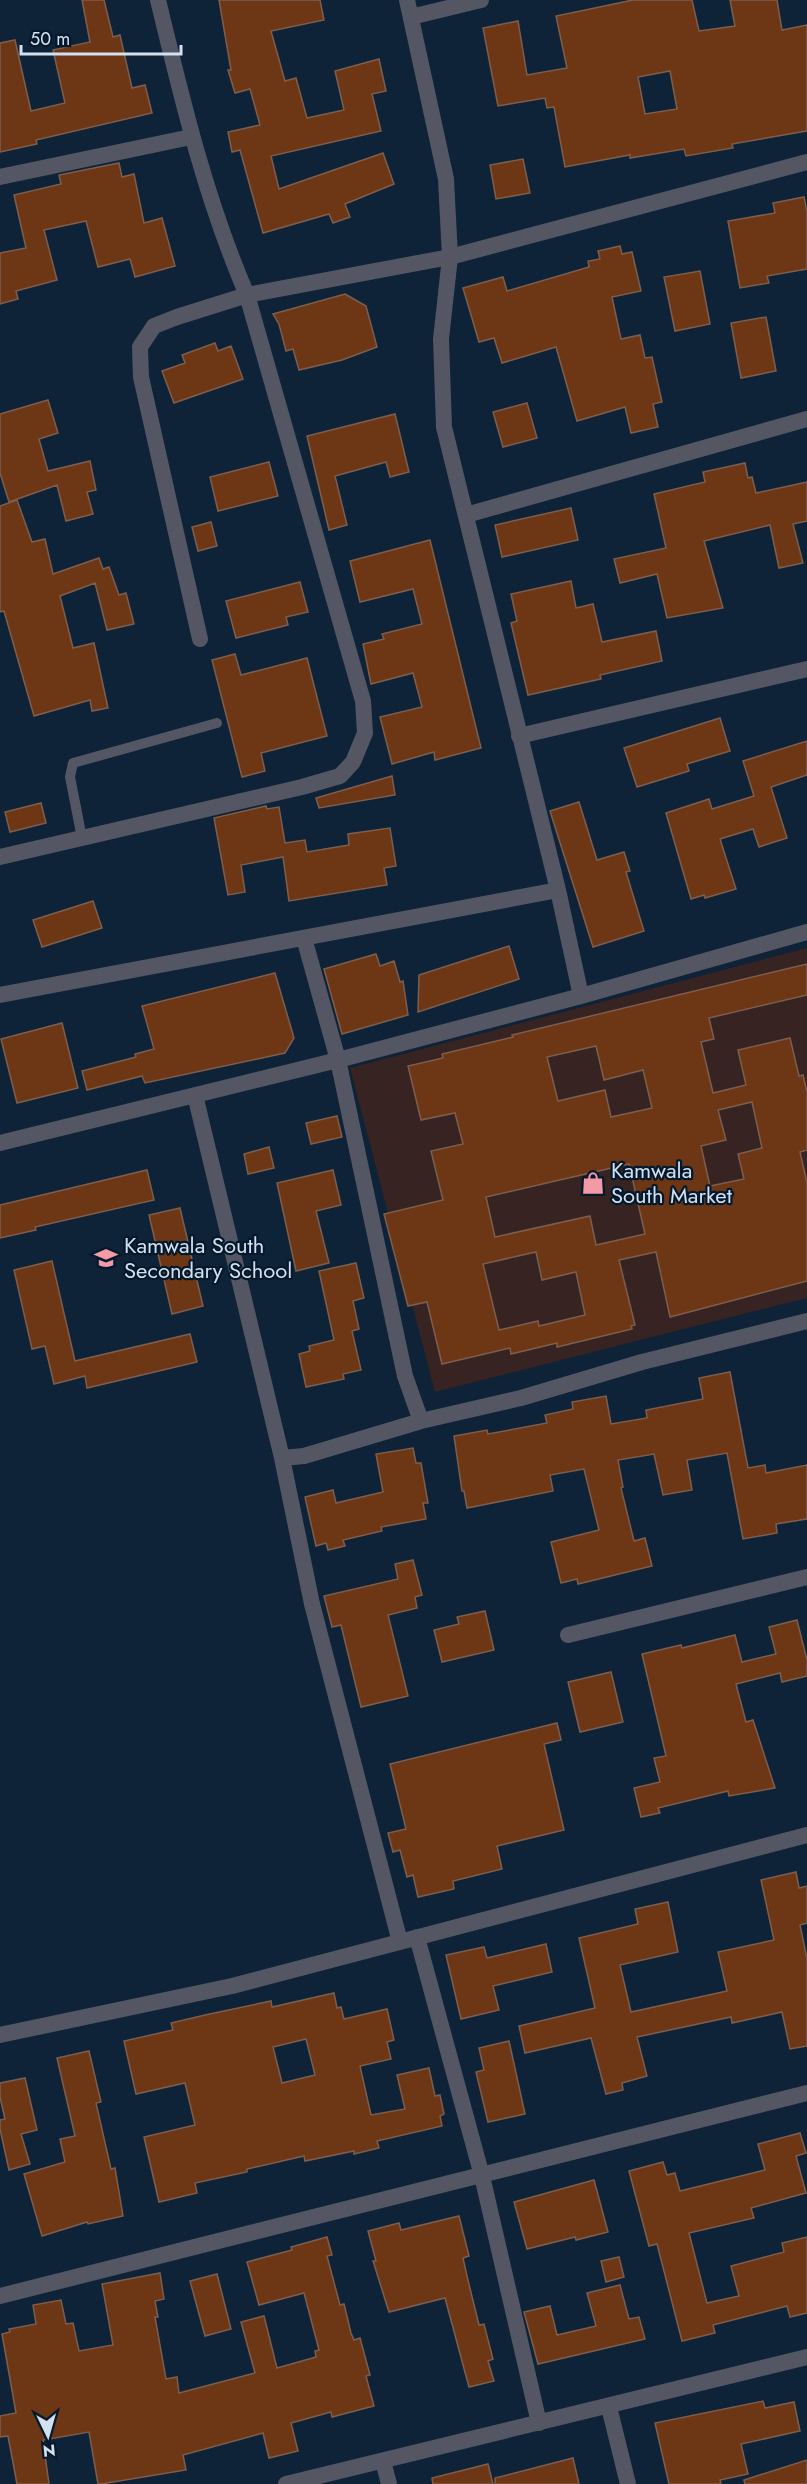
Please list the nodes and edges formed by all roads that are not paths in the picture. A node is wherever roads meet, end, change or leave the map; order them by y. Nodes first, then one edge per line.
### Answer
1 (158, 0) edge
2 (406, 0) edge
3 (481, 0) edge
4 (411, 17) junction
5 (191, 137) junction
6 (807, 162) edge
7 (0, 177) edge
8 (450, 257) junction
9 (247, 295) junction
10 (807, 419) edge
11 (466, 515) junction
12 (201, 639) dead end
13 (807, 669) edge
14 (217, 723) dead end
15 (519, 736) junction
16 (82, 838) junction
17 (0, 857) edge
18 (558, 890) junction
19 (807, 933) edge
20 (304, 938) junction
21 (0, 995) edge
22 (581, 996) junction
23 (338, 1060) junction
24 (195, 1095) junction
25 (0, 1143) edge
26 (807, 1321) edge
27 (421, 1421) junction
28 (282, 1458) junction
29 (807, 1577) edge
30 (568, 1635) dead end
31 (807, 1835) edge
32 (417, 1937) junction
33 (400, 1942) junction
34 (0, 2035) edge
35 (807, 2093) edge
36 (482, 2176) junction
37 (0, 2296) edge
38 (807, 2357) edge
39 (609, 2407) junction
40 (539, 2423) junction
41 (383, 2461) junction
42 (286, 2484) edge
43 (389, 2484) edge
44 (628, 2484) edge

1 - 5 street
2 - 4 street
3 - 4 street
4 - 8 street
5 - 7 street
5 - 9 street
6 - 8 street
8 - 9 street
8 - 11 street
9 - 12 street
9 - 16 street
10 - 11 street
11 - 15 street
13 - 15 street
14 - 16 lane
15 - 18 street
16 - 17 street
18 - 20 street
18 - 22 street
19 - 22 street
20 - 21 street
20 - 23 street
22 - 23 street
23 - 24 street
23 - 27 street
24 - 25 street
24 - 28 street
26 - 27 street
27 - 28 street
28 - 33 street
29 - 30 street
31 - 32 street
32 - 33 street
32 - 36 street
33 - 34 street
35 - 36 street
36 - 37 street
36 - 40 street
38 - 39 street
39 - 40 street
39 - 44 street
40 - 41 street
41 - 42 street
41 - 43 street

